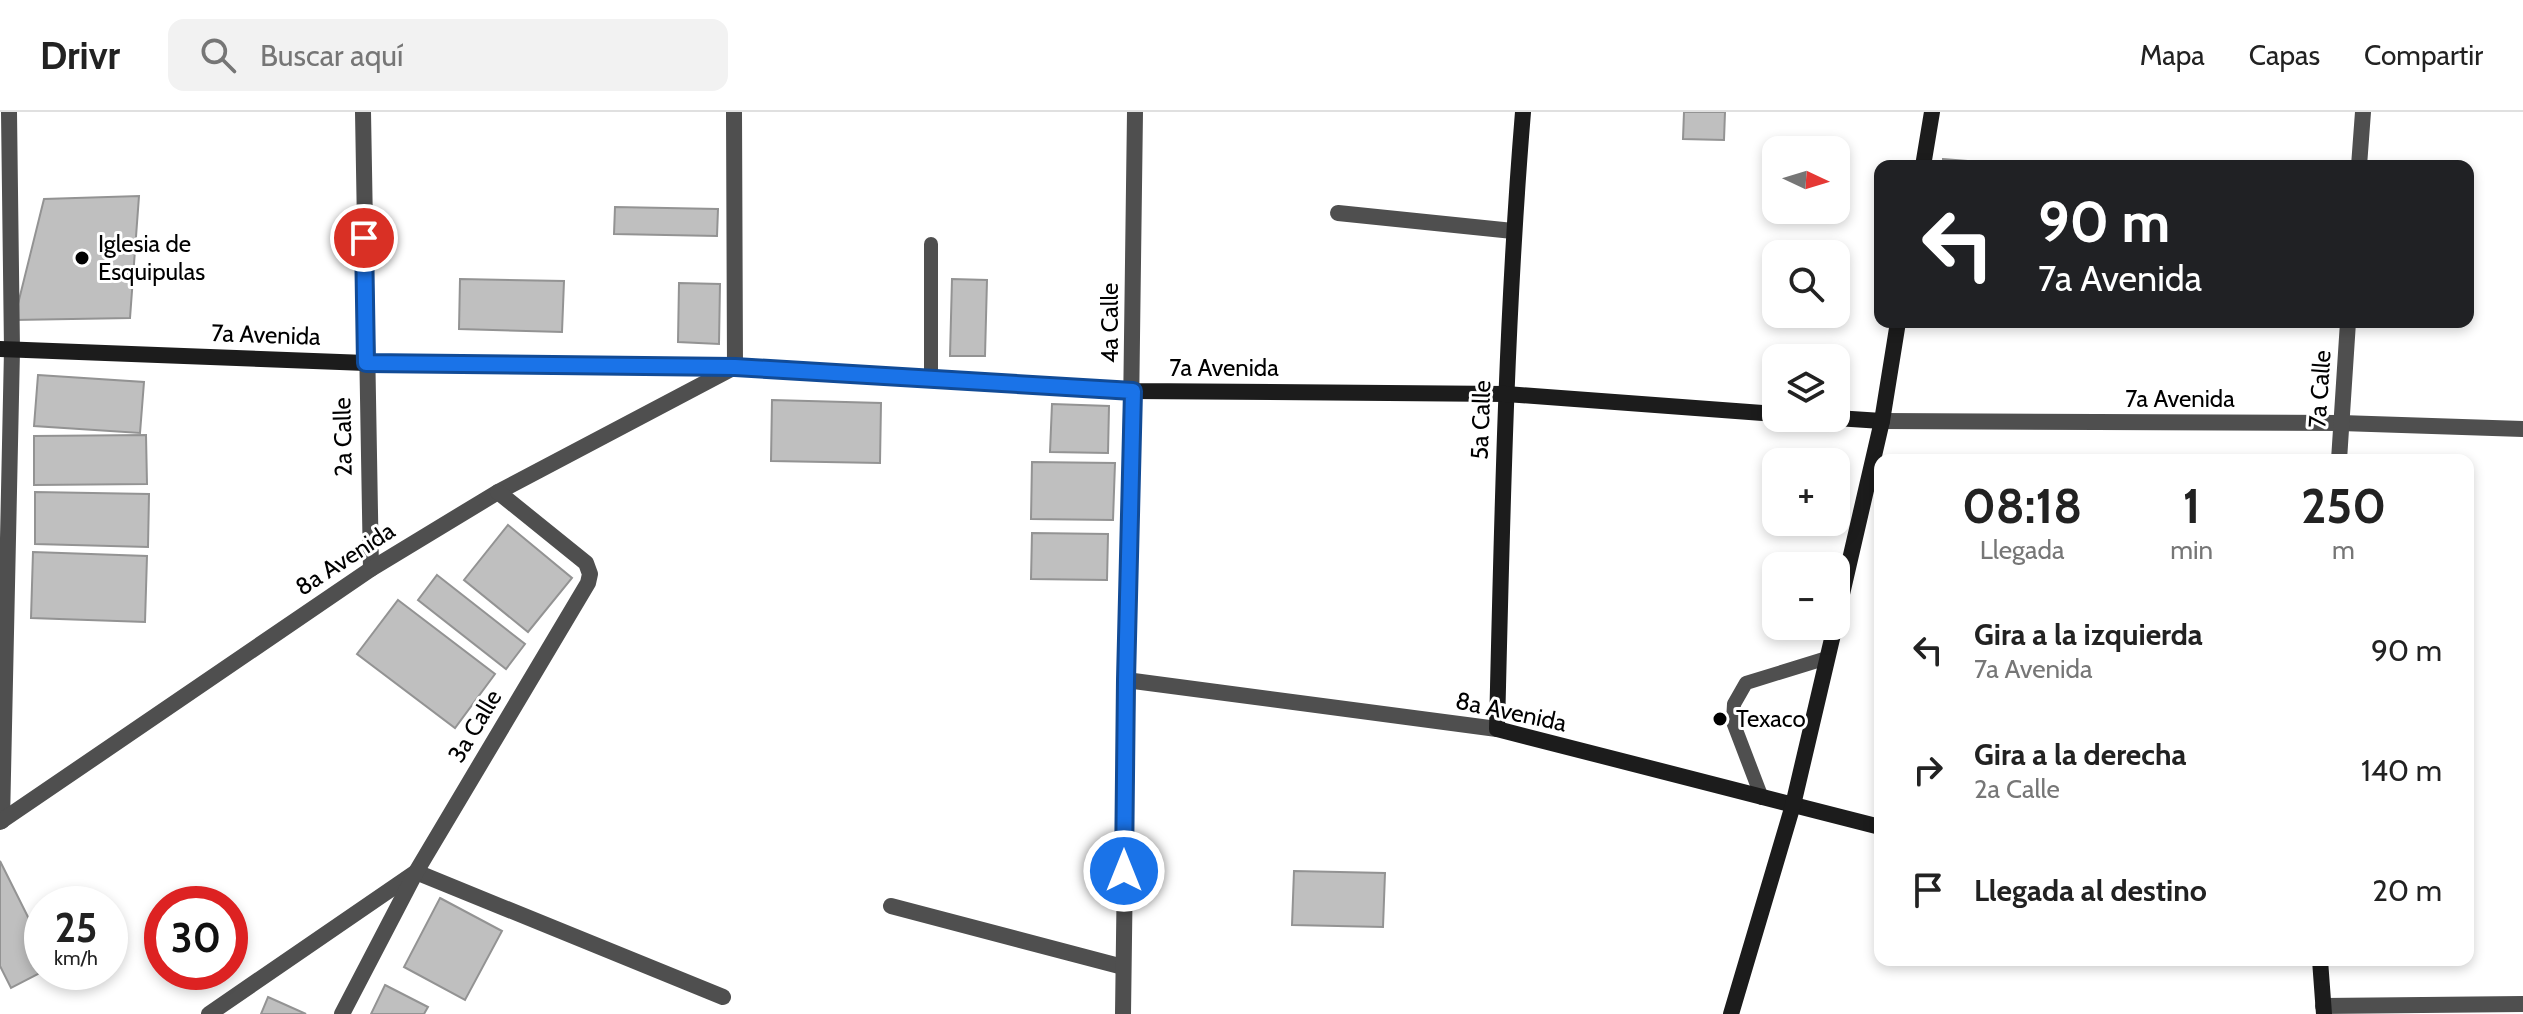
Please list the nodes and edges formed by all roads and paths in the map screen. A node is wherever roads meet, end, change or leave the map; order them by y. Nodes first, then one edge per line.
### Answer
1 (9, 112) edge
2 (363, 112) edge
3 (734, 112) edge
4 (1135, 112) edge
5 (1523, 112) edge
6 (1932, 112) edge
7 (2363, 112) edge
8 (1924, 160) edge
9 (2359, 160) edge
10 (5, 183) edge
11 (1338, 213) dead end
12 (1513, 231) junction
13 (931, 244) dead end
14 (1897, 328) edge
15 (2348, 328) edge
16 (6, 349) edge
17 (366, 363) junction
18 (735, 367) junction
19 (931, 379) junction
20 (1133, 391) junction
21 (1506, 394) junction
22 (1762, 413) edge
23 (1850, 419) edge
24 (1882, 421) junction
25 (2341, 423) junction
26 (2523, 429) edge
27 (1874, 454) edge
28 (2339, 454) edge
29 (1874, 455) edge
30 (498, 492) junction
31 (1850, 559) edge
32 (371, 569) junction
33 (1831, 640) edge
34 (1827, 658) junction
35 (1126, 680) junction
36 (1497, 729) junction
37 (1762, 798) junction
38 (1793, 805) junction
39 (1, 822) edge
40 (1874, 825) edge
41 (416, 872) junction
42 (891, 906) dead end
43 (2320, 966) edge
44 (1123, 967) junction
45 (723, 997) dead end
46 (2523, 1004) edge
47 (2324, 1010) edge
48 (209, 1014) edge
49 (342, 1014) edge
50 (1123, 1014) edge
51 (1731, 1014) edge

1 - 10 street
2 - 17 street, 2a Calle
3 - 18 street
4 - 20 street, 4a Calle
5 - 12 street, 5a Calle
6 - 8 street
7 - 9 street
10 - 16 street
11 - 12 street
12 - 21 street, 5a Calle
13 - 19 lane
14 - 24 street
15 - 25 street, 7a Calle
16 - 17 street, 7a Avenida
16 - 39 street
17 - 18 street, 7a Avenida
17 - 32 street, 2a Calle
18 - 19 street, 7a Avenida
18 - 30 street, 8a Avenida
19 - 20 street, 7a Avenida
20 - 21 street, 7a Avenida
20 - 35 street, 4a Calle
21 - 22 street, 7a Avenida
21 - 36 street, 5a Calle
23 - 24 street, 7a Avenida
24 - 25 street, 7a Avenida
24 - 27 street
25 - 26 street, 7a Avenida
25 - 28 street, 7a Calle
29 - 31 street
30 - 32 street, 8a Avenida
30 - 41 street, 3a Calle
32 - 39 street, 8a Avenida
33 - 34 street
34 - 37 lane
34 - 38 street
35 - 36 street, 8a Avenida
35 - 44 street, 4a Calle
36 - 37 street, 8a Avenida
37 - 38 street, 8a Avenida
38 - 40 street, 8a Avenida
38 - 51 street
41 - 45 street
41 - 48 street
41 - 49 street, 3a Calle
42 - 44 street
43 - 47 street
44 - 50 street, 4a Calle
46 - 47 street

